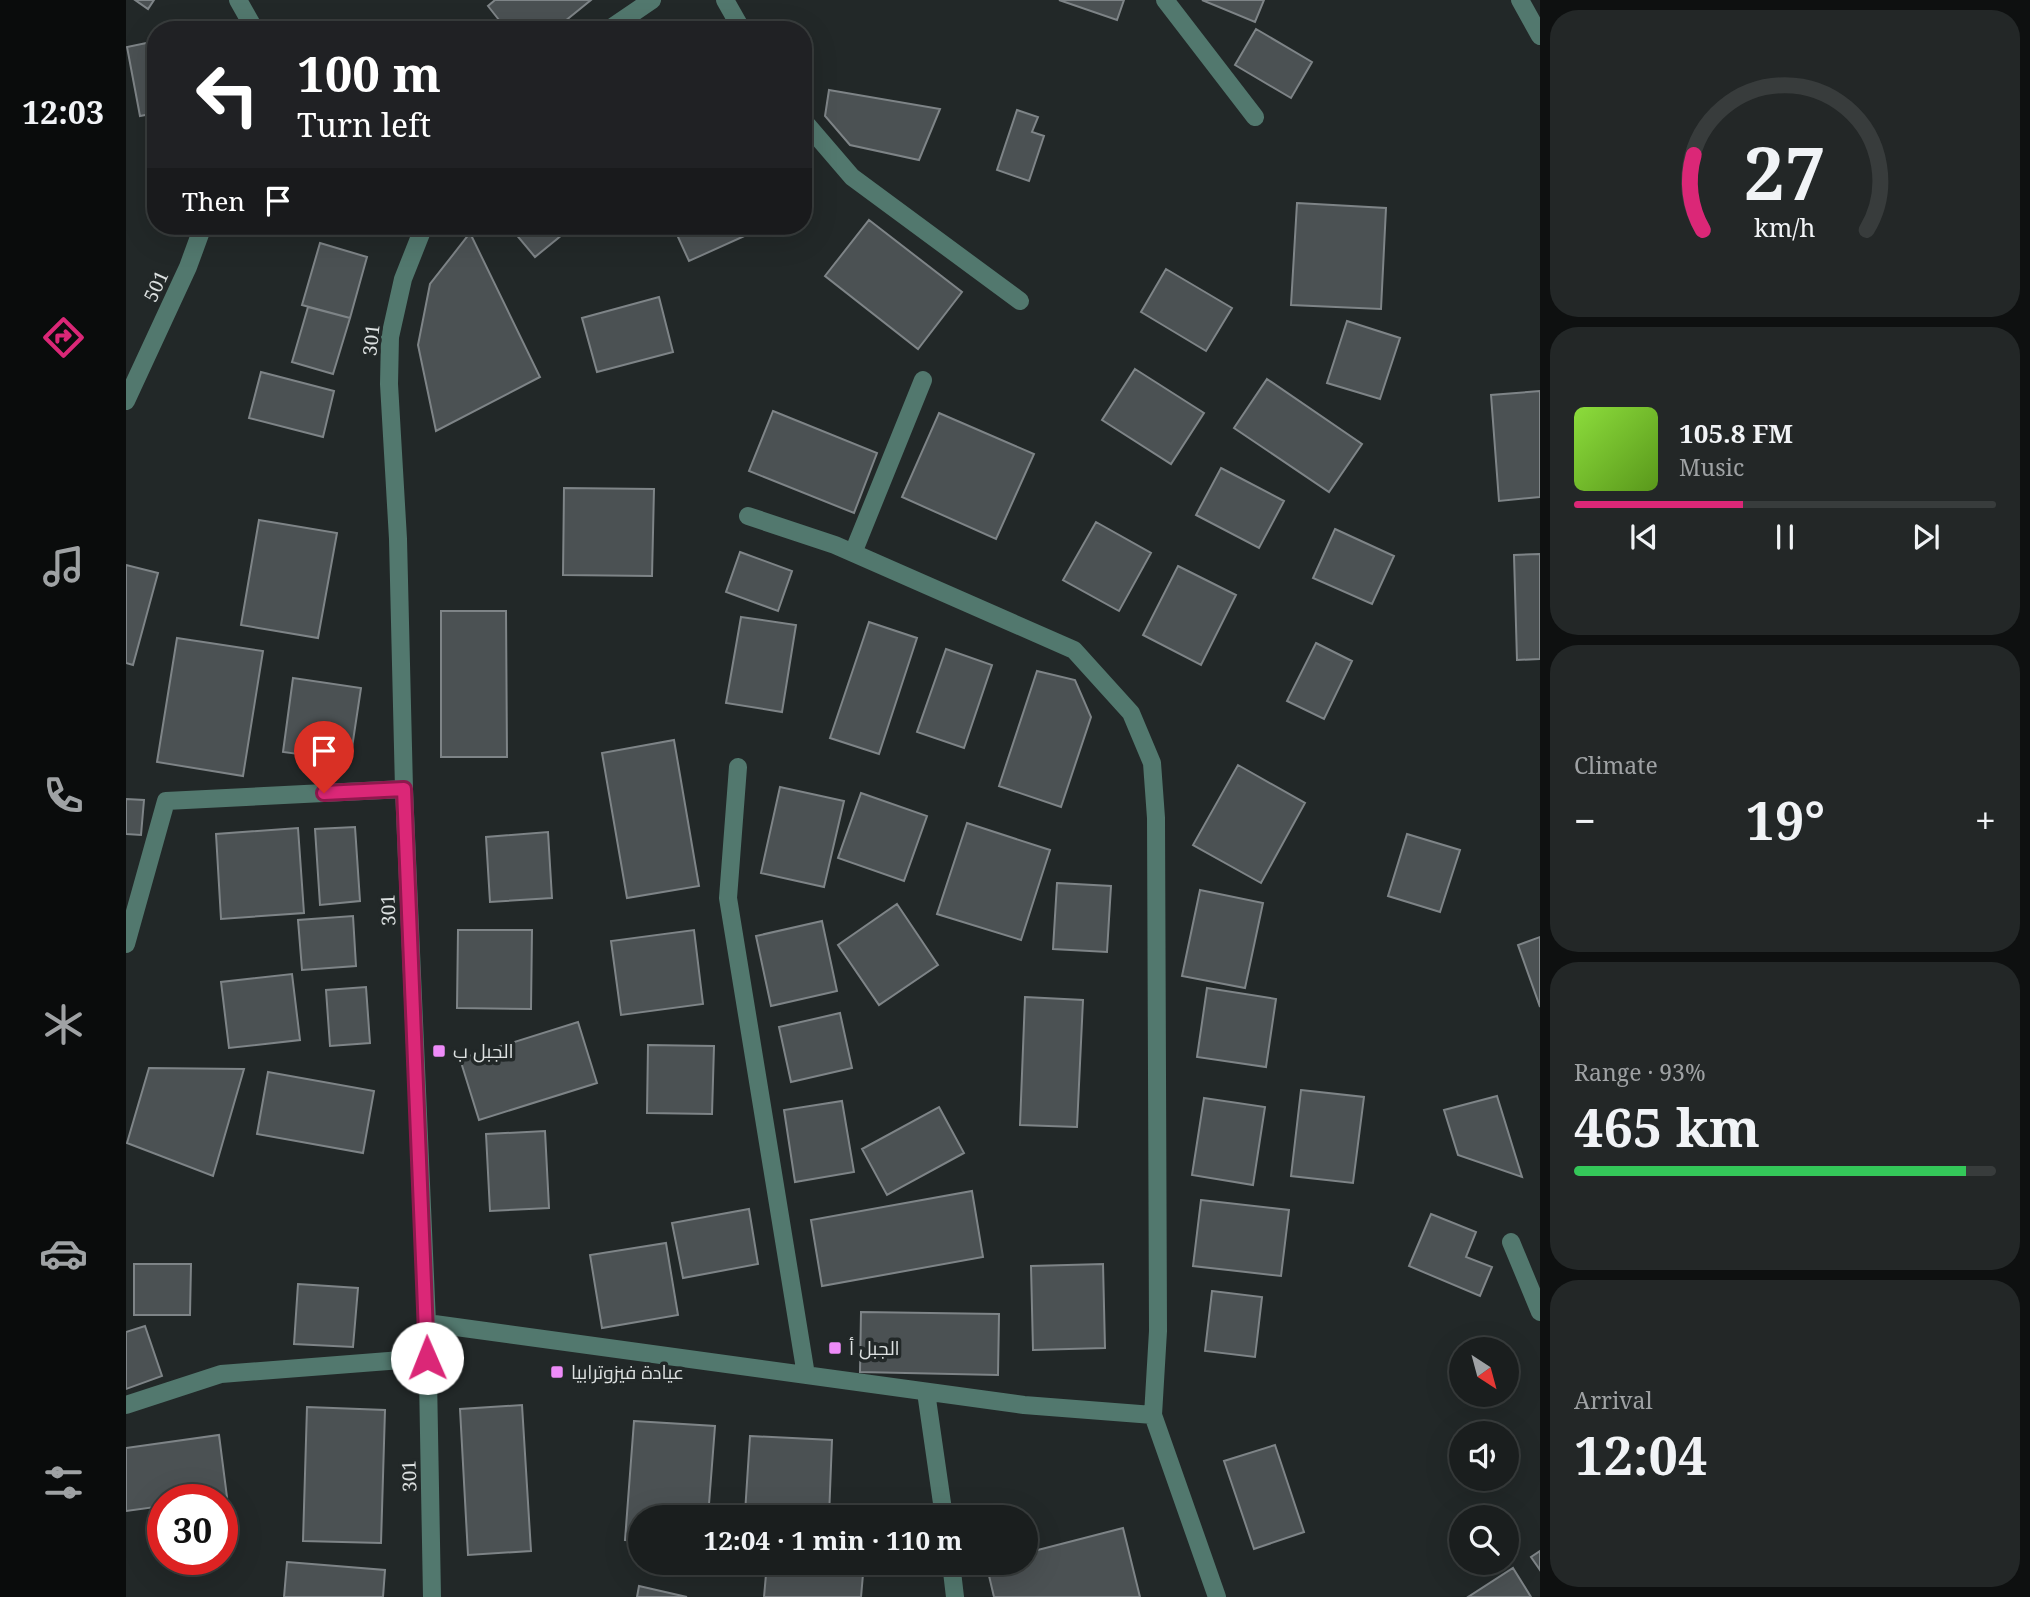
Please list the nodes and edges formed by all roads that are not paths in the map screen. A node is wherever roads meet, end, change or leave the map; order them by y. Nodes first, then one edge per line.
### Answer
1 (238, 0) edge
2 (652, 0) edge
3 (725, 0) edge
4 (1165, 0) edge
5 (1520, 0) edge
6 (250, 21) edge
7 (621, 21) edge
8 (737, 21) edge
9 (1540, 36) edge
10 (1255, 117) dead end
11 (812, 130) edge
12 (200, 235) edge
13 (420, 235) edge
14 (1020, 301) dead end
15 (923, 380) dead end
16 (126, 401) edge
17 (748, 516) dead end
18 (853, 553) junction
19 (738, 767) dead end
20 (404, 789) junction
21 (126, 944) edge
22 (1511, 1242) dead end
23 (1540, 1312) edge
24 (427, 1323) junction
25 (427, 1358) junction
26 (806, 1375) junction
27 (926, 1392) junction
28 (126, 1405) edge
29 (1153, 1415) junction
30 (942, 1505) edge
31 (953, 1575) edge
32 (432, 1597) edge
33 (956, 1597) edge
34 (1217, 1597) edge

1 - 6 street
2 - 7 street
3 - 8 street
4 - 10 street
5 - 9 street
11 - 14 street
12 - 16 street, 501
13 - 20 street, 301
15 - 18 street
17 - 18 street
18 - 29 street
19 - 26 street
20 - 21 street
20 - 24 street, 301
22 - 23 street
24 - 25 street, 301
24 - 26 street
25 - 28 street
25 - 32 street, 301
26 - 27 street
27 - 29 street
27 - 30 street
29 - 34 street
31 - 33 street

